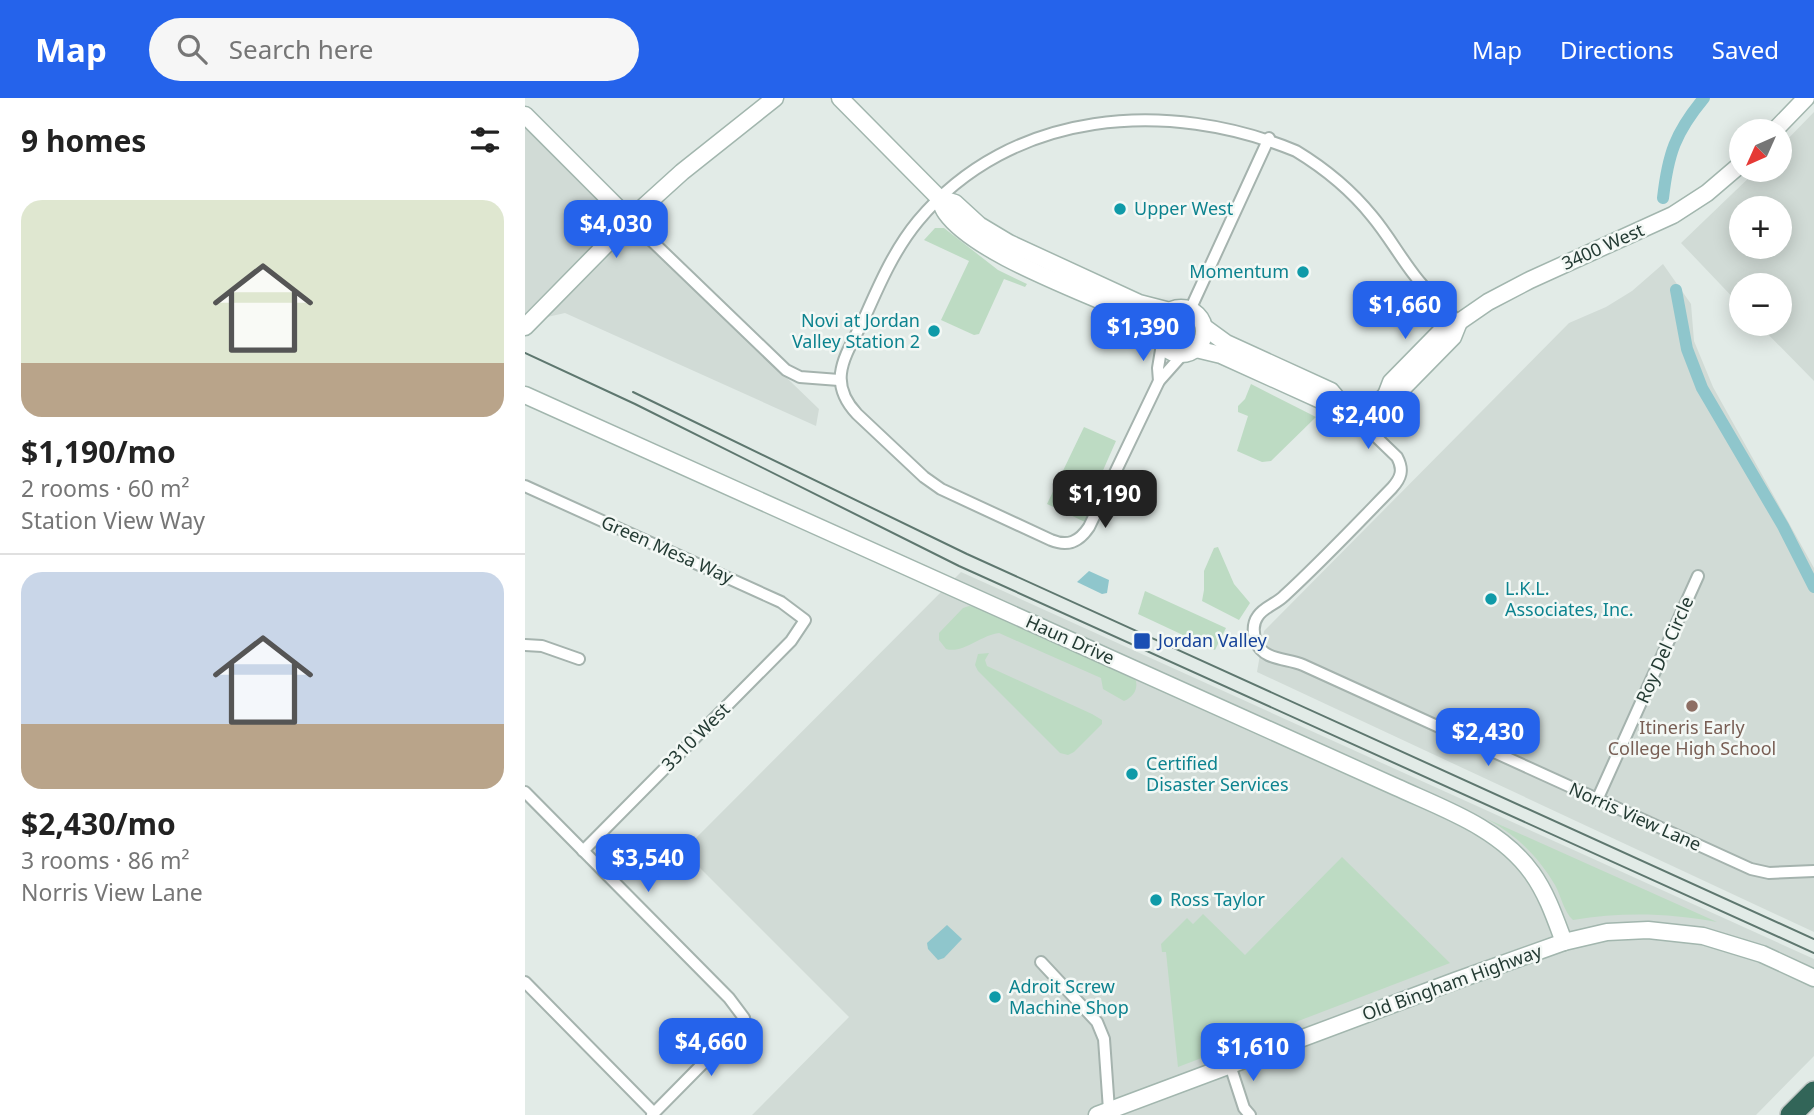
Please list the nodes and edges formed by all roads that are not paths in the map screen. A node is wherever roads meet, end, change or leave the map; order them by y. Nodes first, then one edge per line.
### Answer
1 (775, 98) edge
2 (840, 98) edge
3 (1806, 98) edge
4 (525, 115) edge
5 (1786, 119) edge
6 (1269, 138) junction
7 (1729, 174) edge
8 (939, 198) junction
9 (630, 219) junction
10 (1190, 310) junction
11 (1170, 311) junction
12 (1459, 323) junction
13 (525, 327) edge
14 (1204, 327) junction
15 (1160, 338) junction
16 (1189, 352) junction
17 (839, 380) junction
18 (1159, 381) junction
19 (525, 395) edge
20 (1341, 403) junction
21 (1359, 420) junction
22 (525, 486) edge
23 (1698, 576) dead end
24 (805, 620) joint
25 (525, 645) edge
26 (579, 659) dead end
27 (525, 792) edge
28 (1597, 800) junction
29 (583, 851) junction
30 (1814, 871) edge
31 (1564, 942) junction
32 (1041, 962) dead end
33 (1814, 978) edge
34 (525, 982) edge
35 (1230, 1065) junction
36 (1814, 1092) edge
37 (1103, 1113) edge
38 (653, 1114) edge
39 (1250, 1115) edge
40 (1791, 1115) edge

1 - 9 street
2 - 8 street
3 - 5 street
4 - 9 street
6 - 8 street
6 - 10 street
6 - 12 street
7 - 12 street, 3400 West
8 - 11 street
8 - 15 street
8 - 17 street
9 - 13 street
9 - 17 street
10 - 11 street
10 - 14 street
11 - 15 street
12 - 21 street, 3400 West
14 - 16 street
14 - 20 street
15 - 16 street
15 - 18 street
16 - 18 street
16 - 20 street
17 - 18 street
19 - 31 street, Haun Drive
20 - 21 street
21 - 28 street, Norris View Lane
22 - 24 street, Green Mesa Way
23 - 28 street, Roy Del Circle
24 - 29 street, 3310 West
25 - 26 street
27 - 29 street
28 - 30 street, Norris View Lane
29 - 38 street
31 - 33 street, Old Bingham Highway
31 - 35 street, Old Bingham Highway
32 - 37 street
34 - 38 street
35 - 37 street, Old Bingham Highway
35 - 39 street
36 - 40 highway

